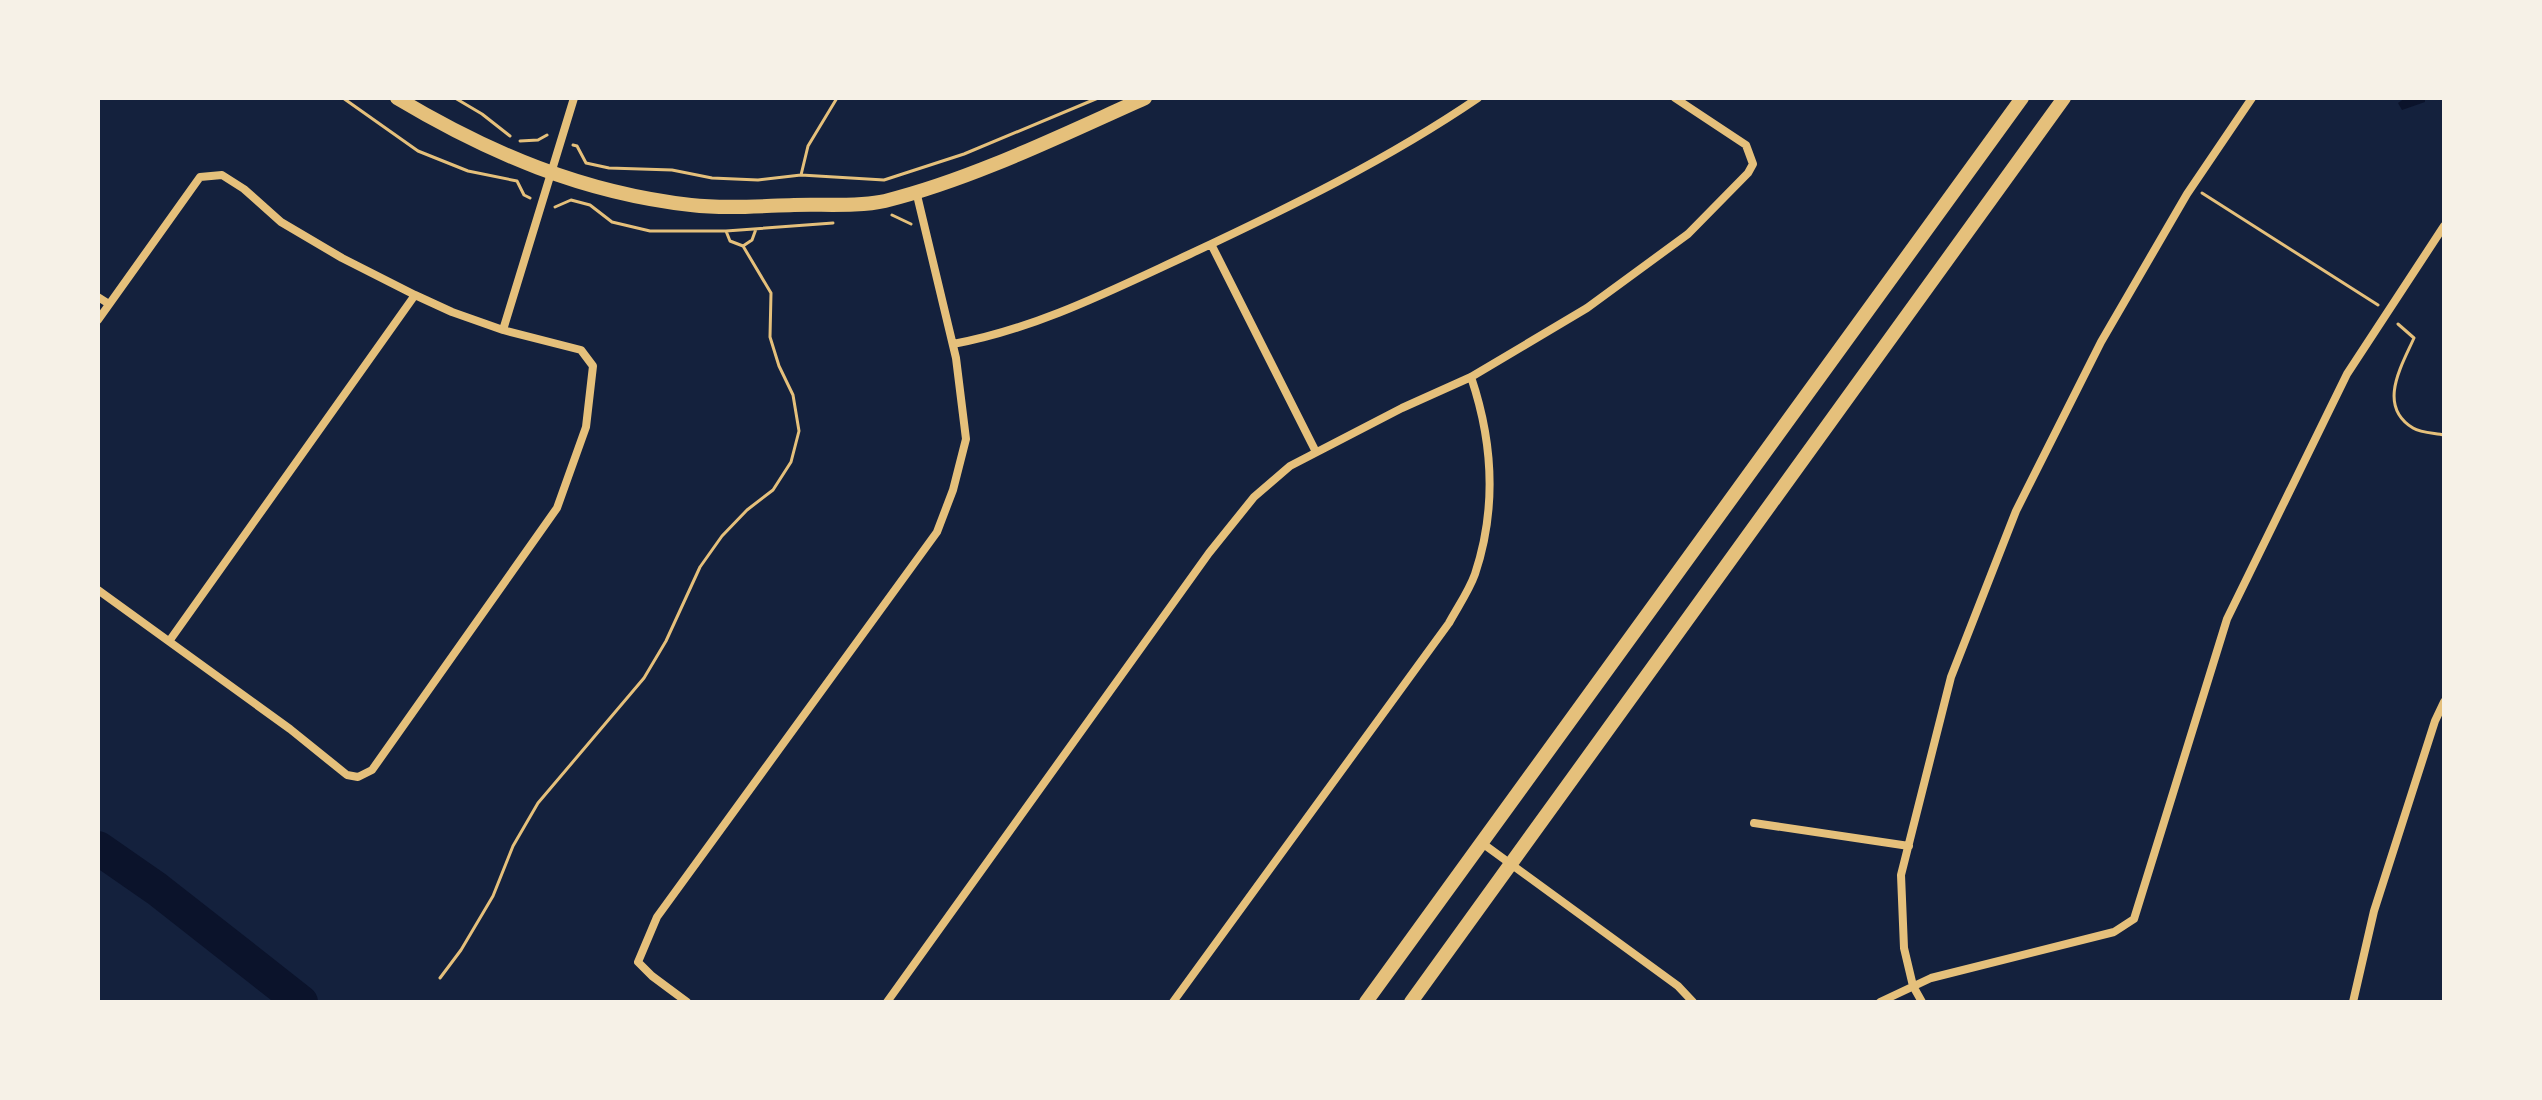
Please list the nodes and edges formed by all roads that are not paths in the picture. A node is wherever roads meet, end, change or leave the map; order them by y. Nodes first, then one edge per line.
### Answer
1 (397, 98) edge
2 (574, 98) edge
3 (1145, 98) edge
4 (1478, 98) edge
5 (1675, 98) edge
6 (2022, 98) edge
7 (2064, 98) edge
8 (2252, 98) edge
9 (551, 174) junction
10 (916, 191) junction
11 (2444, 226) edge
12 (1211, 244) junction
13 (415, 295) junction
14 (98, 297) edge
15 (109, 304) junction
16 (98, 320) edge
17 (503, 330) junction
18 (953, 344) junction
19 (1471, 377) junction
20 (1316, 452) junction
21 (98, 590) edge
22 (170, 640) junction
23 (2444, 702) edge
24 (1754, 823) dead end
25 (1482, 843) junction
26 (1909, 846) junction
27 (1511, 863) junction
28 (1913, 986) junction
29 (687, 1002) edge
30 (887, 1002) edge
31 (1173, 1002) edge
32 (1366, 1002) edge
33 (1411, 1002) edge
34 (1693, 1002) edge
35 (1880, 1002) edge
36 (1922, 1002) edge
37 (2353, 1002) edge

1 - 9 street
2 - 9 street
3 - 10 street
4 - 12 street
5 - 19 street
6 - 25 street
7 - 27 street
8 - 26 street
9 - 10 street
9 - 17 street
10 - 18 street
11 - 28 street
12 - 18 street
12 - 20 street
13 - 15 street
13 - 17 street
13 - 22 street
14 - 15 street
15 - 16 street
17 - 22 street
18 - 29 street
19 - 20 street
19 - 31 street
20 - 30 street
21 - 22 street
23 - 37 street
24 - 26 street
25 - 27 street
25 - 32 street
26 - 28 street
27 - 33 street
27 - 34 street
28 - 35 street
28 - 36 street

